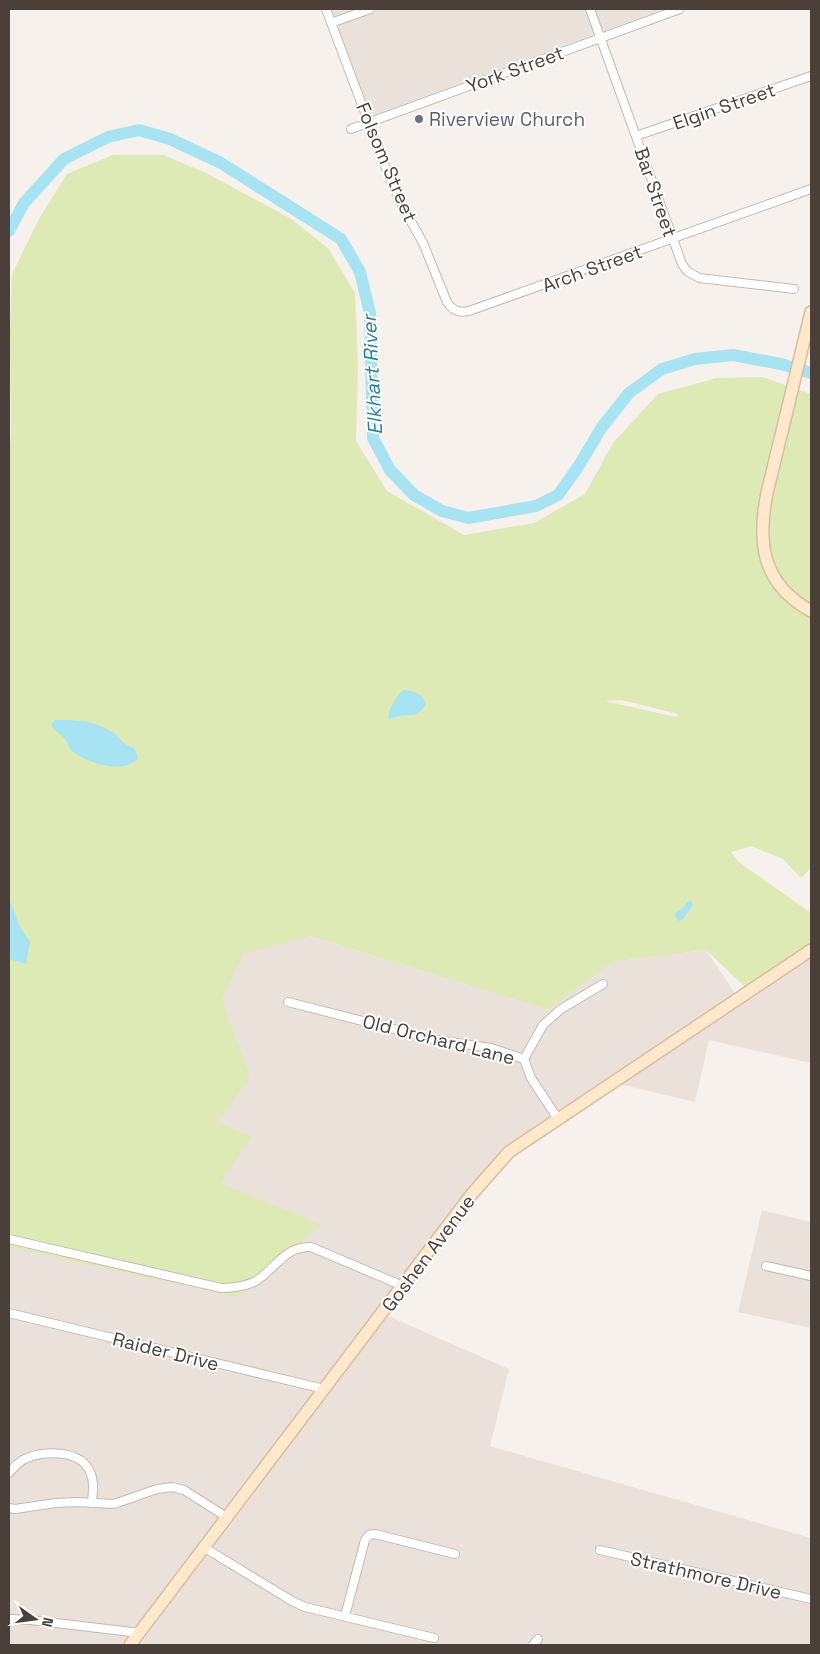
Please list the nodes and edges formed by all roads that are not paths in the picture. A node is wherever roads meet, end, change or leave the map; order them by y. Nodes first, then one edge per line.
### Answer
1 (326, 9) edge
2 (370, 9) edge
3 (590, 9) edge
4 (680, 9) edge
5 (331, 22) junction
6 (601, 37) junction
7 (811, 76) edge
8 (369, 122) junction
9 (350, 129) dead end
10 (636, 136) junction
11 (811, 190) edge
12 (672, 239) junction
13 (794, 289) dead end
14 (456, 312) joint
15 (811, 312) edge
16 (811, 610) edge
17 (811, 950) edge
18 (603, 984) dead end
19 (288, 1002) dead end
20 (524, 1059) junction
21 (558, 1119) junction
22 (9, 1239) edge
23 (766, 1266) dead end
24 (811, 1276) edge
25 (403, 1286) junction
26 (9, 1313) edge
27 (324, 1389) junction
28 (9, 1473) edge
29 (92, 1503) junction
30 (9, 1508) edge
31 (228, 1518) junction
32 (205, 1548) junction
33 (600, 1550) dead end
34 (455, 1554) dead end
35 (811, 1599) edge
36 (345, 1616) junction
37 (9, 1619) edge
38 (140, 1633) junction
39 (434, 1638) dead end
40 (130, 1645) edge

1 - 5 street, Folsom Street
2 - 5 street
3 - 6 street, Bar Street
4 - 6 street, York Street
5 - 8 street, Folsom Street
6 - 8 street, York Street
6 - 10 street, Bar Street
7 - 10 street, Elgin Street
8 - 9 street, York Street
8 - 14 street, Folsom Street
10 - 12 street, Bar Street
11 - 12 street, Arch Street
12 - 13 street, Bar Street
12 - 14 street, Arch Street
15 - 16 street
17 - 21 street, Goshen Avenue
18 - 20 street
19 - 20 street, Old Orchard Lane
20 - 21 street, Old Orchard Lane
21 - 25 street, Goshen Avenue
22 - 25 street
23 - 24 street
25 - 27 street, Goshen Avenue
26 - 27 street, Raider Drive
27 - 31 street, Goshen Avenue
28 - 29 street
29 - 30 street
29 - 31 street
31 - 32 street, Goshen Avenue
32 - 36 street
32 - 38 street, Goshen Avenue
33 - 35 street, Strathmore Drive
34 - 36 street
36 - 39 street
37 - 38 street
38 - 40 street, Goshen Avenue

